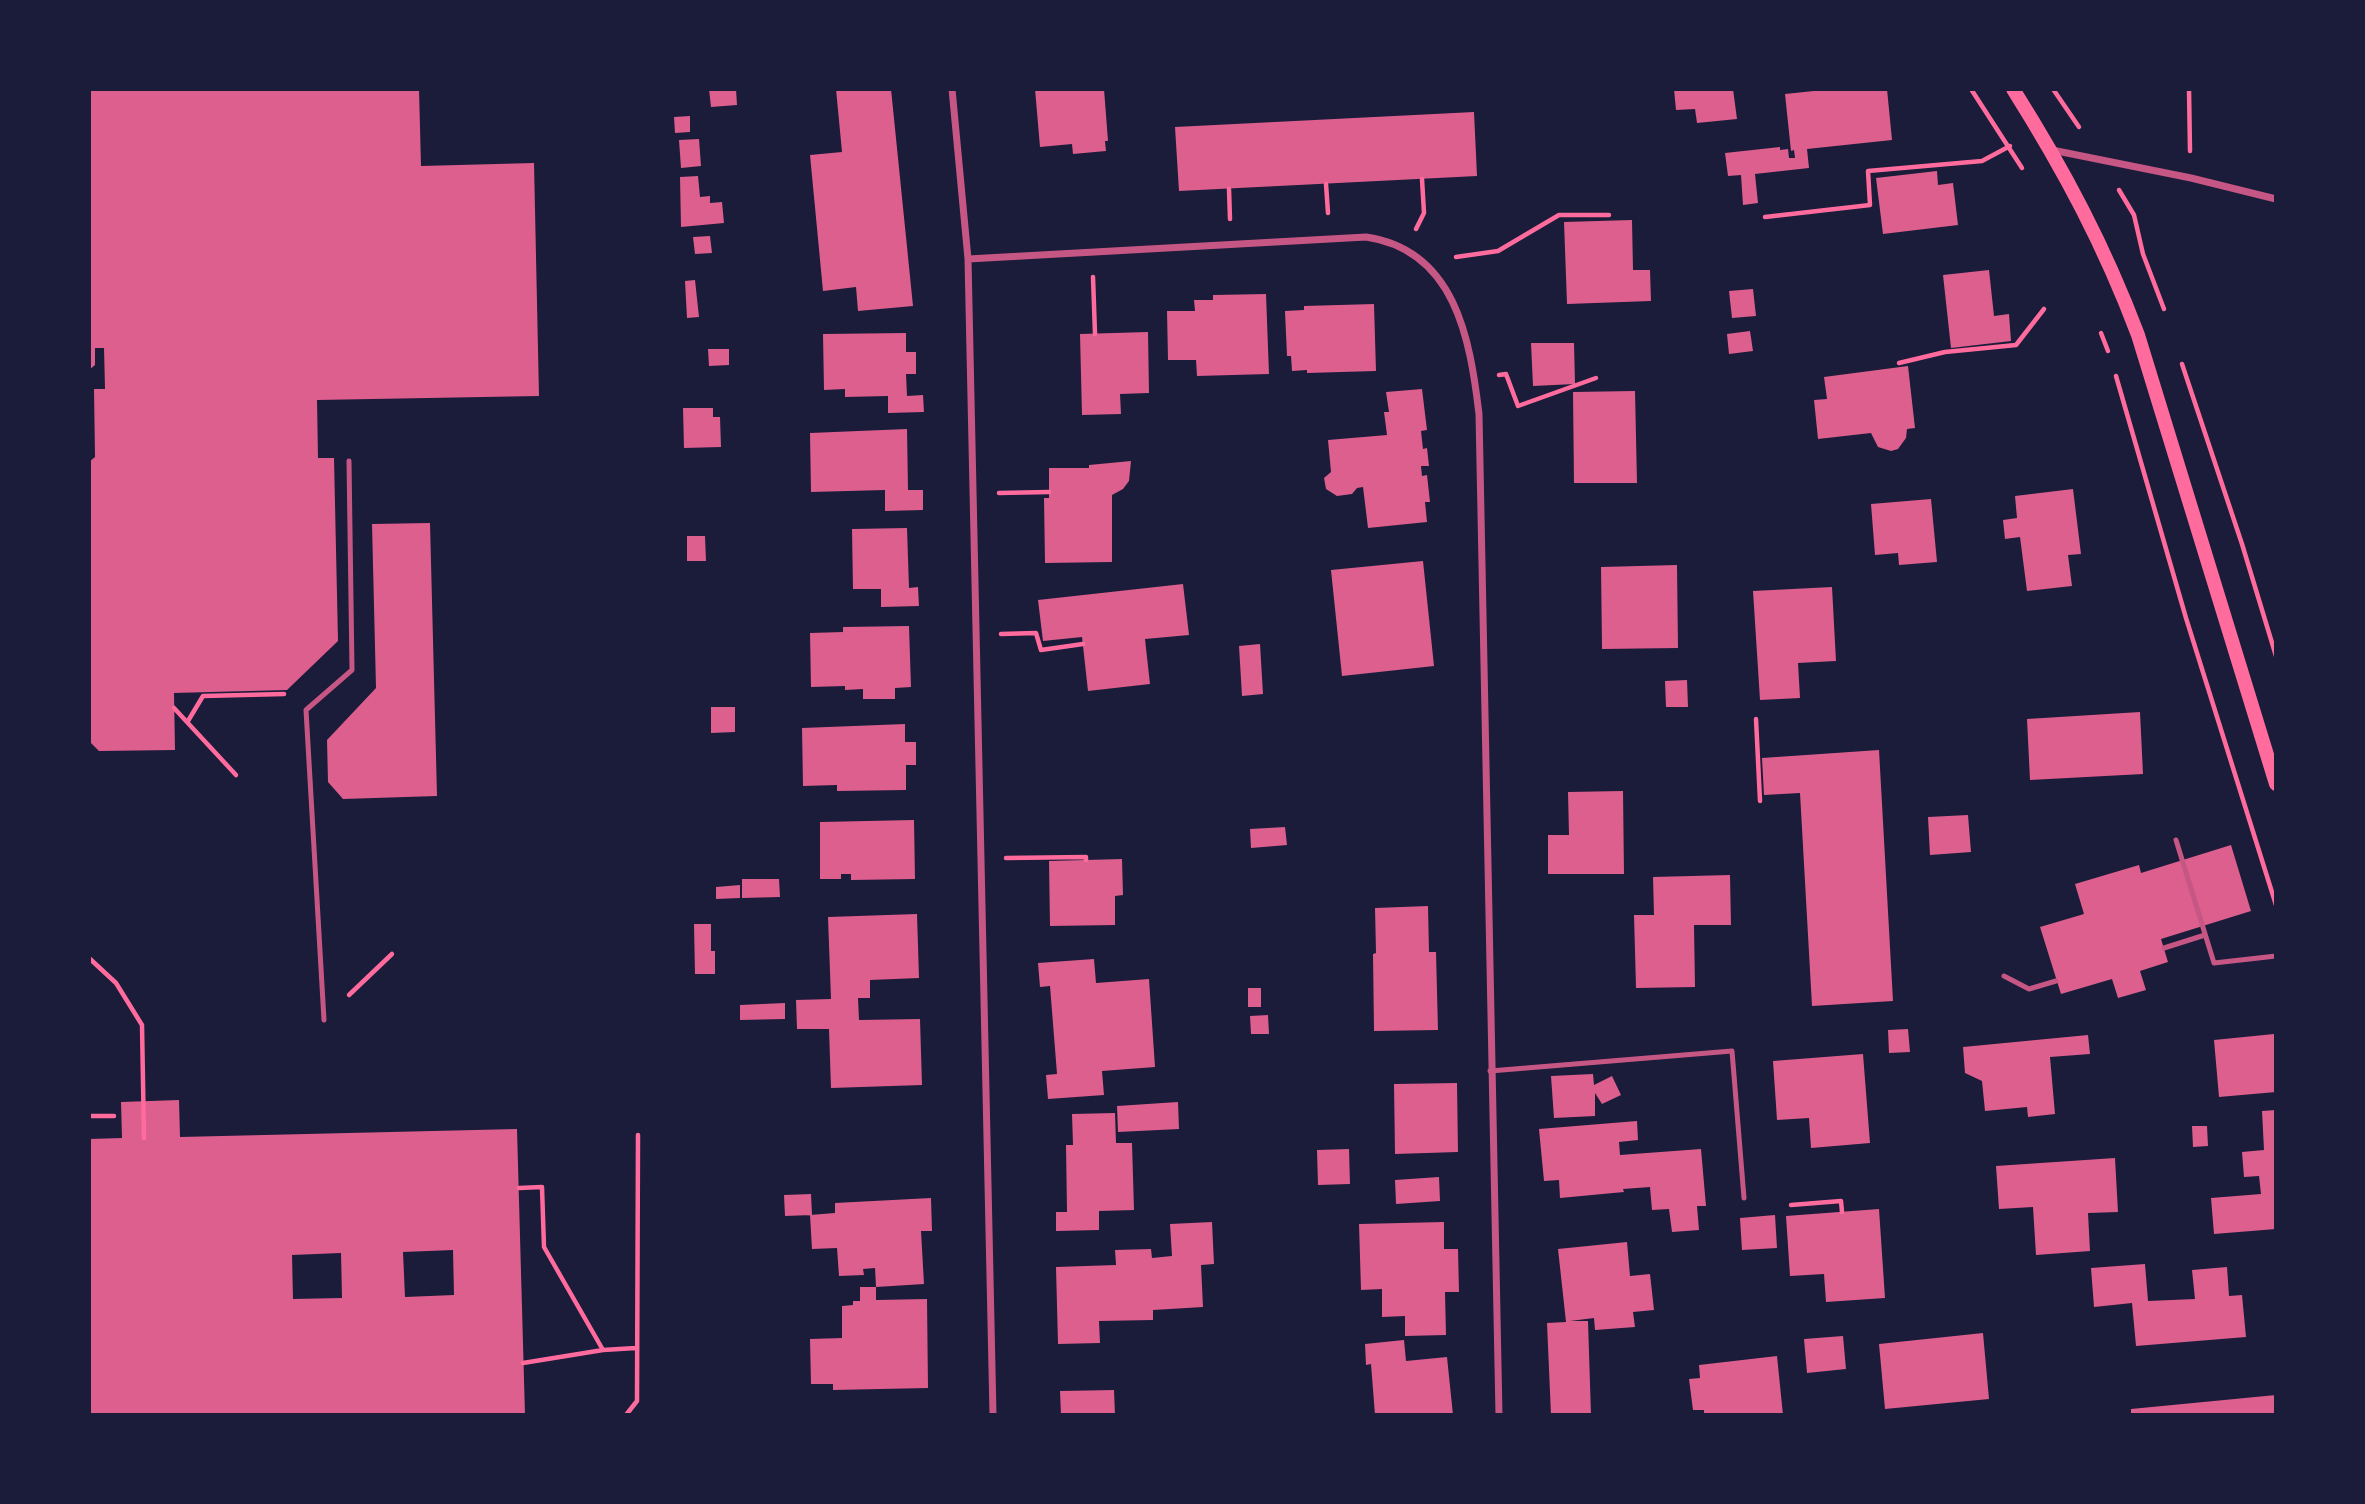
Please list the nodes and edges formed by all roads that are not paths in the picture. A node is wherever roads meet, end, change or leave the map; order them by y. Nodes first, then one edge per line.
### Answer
1 (952, 89) edge
2 (2013, 89) edge
3 (2051, 150) junction
4 (2276, 199) edge
5 (968, 259) junction
6 (349, 461) dead end
7 (2276, 784) edge
8 (2176, 840) dead end
9 (2205, 935) junction
10 (2164, 948) dead end
11 (2276, 956) edge
12 (2004, 976) dead end
13 (2056, 981) dead end
14 (324, 1020) road end
15 (1490, 1071) junction
16 (1744, 1198) dead end
17 (993, 1415) edge
18 (1499, 1415) edge

1 - 5 street
2 - 3 main road
3 - 4 street
3 - 7 main road
5 - 15 street
5 - 17 street
6 - 14 lane
8 - 9 lane
9 - 10 lane
9 - 11 lane
12 - 13 lane
15 - 16 lane
15 - 18 street

